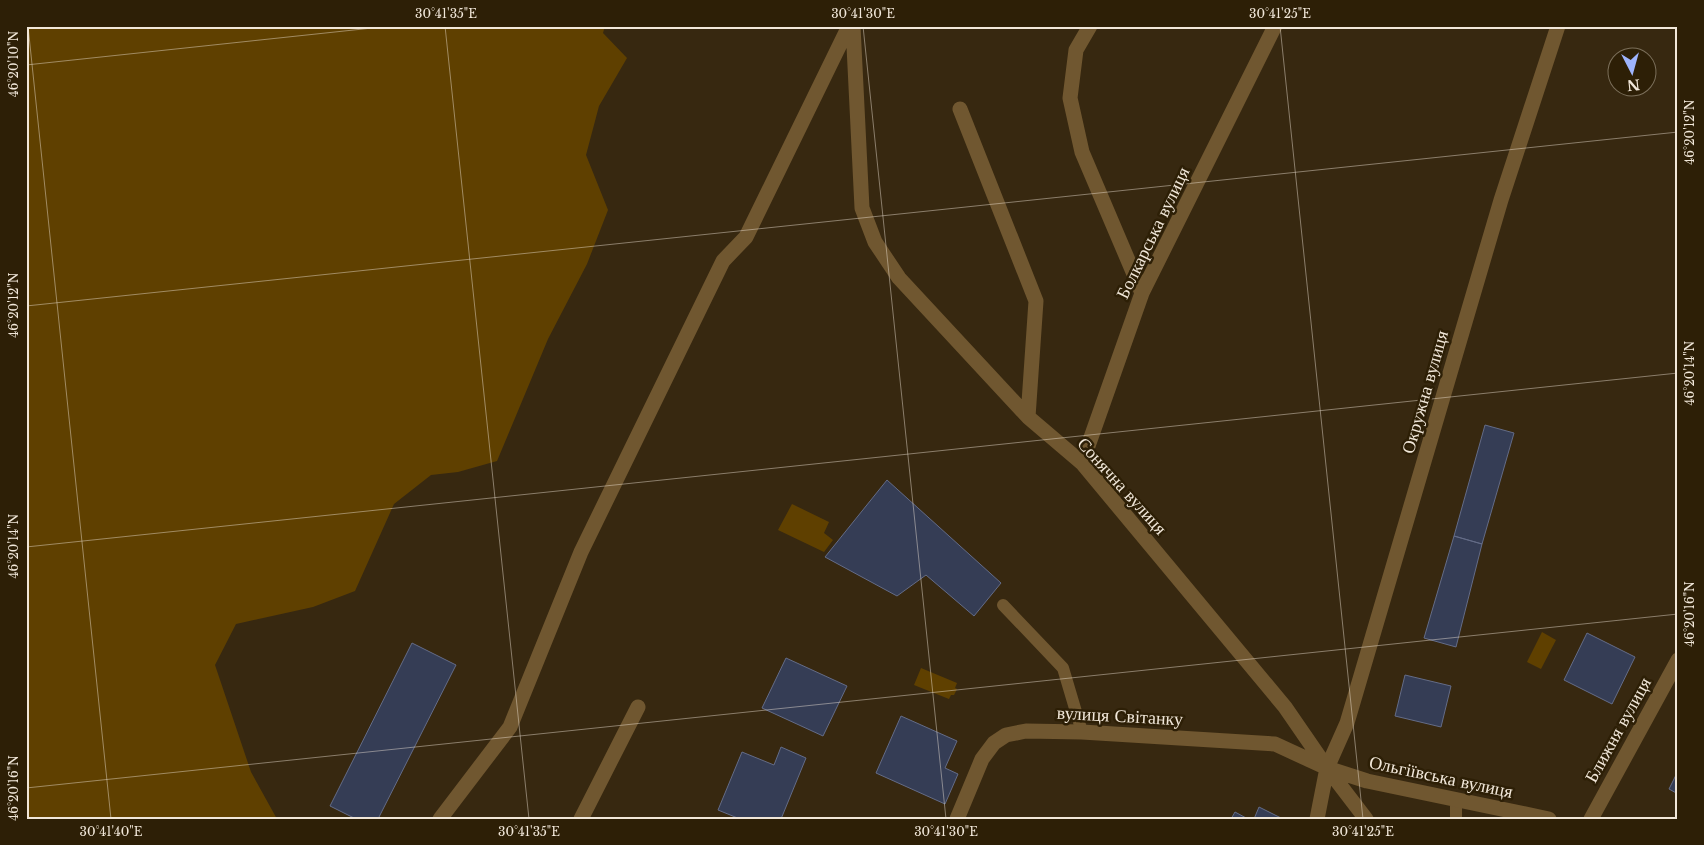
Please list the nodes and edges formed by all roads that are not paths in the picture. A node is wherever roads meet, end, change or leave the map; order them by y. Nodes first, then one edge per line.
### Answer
1 (851, 26) edge
2 (1090, 26) edge
3 (1275, 26) edge
4 (1558, 26) edge
5 (960, 109) dead end
6 (1142, 293) junction
7 (1028, 417) junction
8 (1082, 463) junction
9 (1003, 605) dead end
10 (1678, 660) edge
11 (638, 707) dead end
12 (1082, 732) junction
13 (1327, 768) junction
14 (1456, 800) junction
15 (440, 819) edge
16 (581, 819) edge
17 (957, 819) edge
18 (1318, 819) edge
19 (1366, 819) edge
20 (1456, 819) edge
21 (1548, 819) edge
22 (1591, 819) edge

1 - 7 street, Сонячна вулиця
1 - 15 street
2 - 6 street
3 - 6 street, Болкарська вулиця
4 - 13 street, Окружна вулиця
5 - 7 street
6 - 8 street, Болкарська вулиця
7 - 8 street, Сонячна вулиця
8 - 13 street, Сонячна вулиця
9 - 12 lane
10 - 22 street, Ближня вулиця
11 - 16 street
12 - 13 street, вулиця Світанку
12 - 17 street, вулиця Світанку
13 - 14 street, Ольгіївська вулиця
13 - 18 street, Окружна вулиця
13 - 19 street, Сонячна вулиця
14 - 20 lane
14 - 21 street, Ольгіївська вулиця

